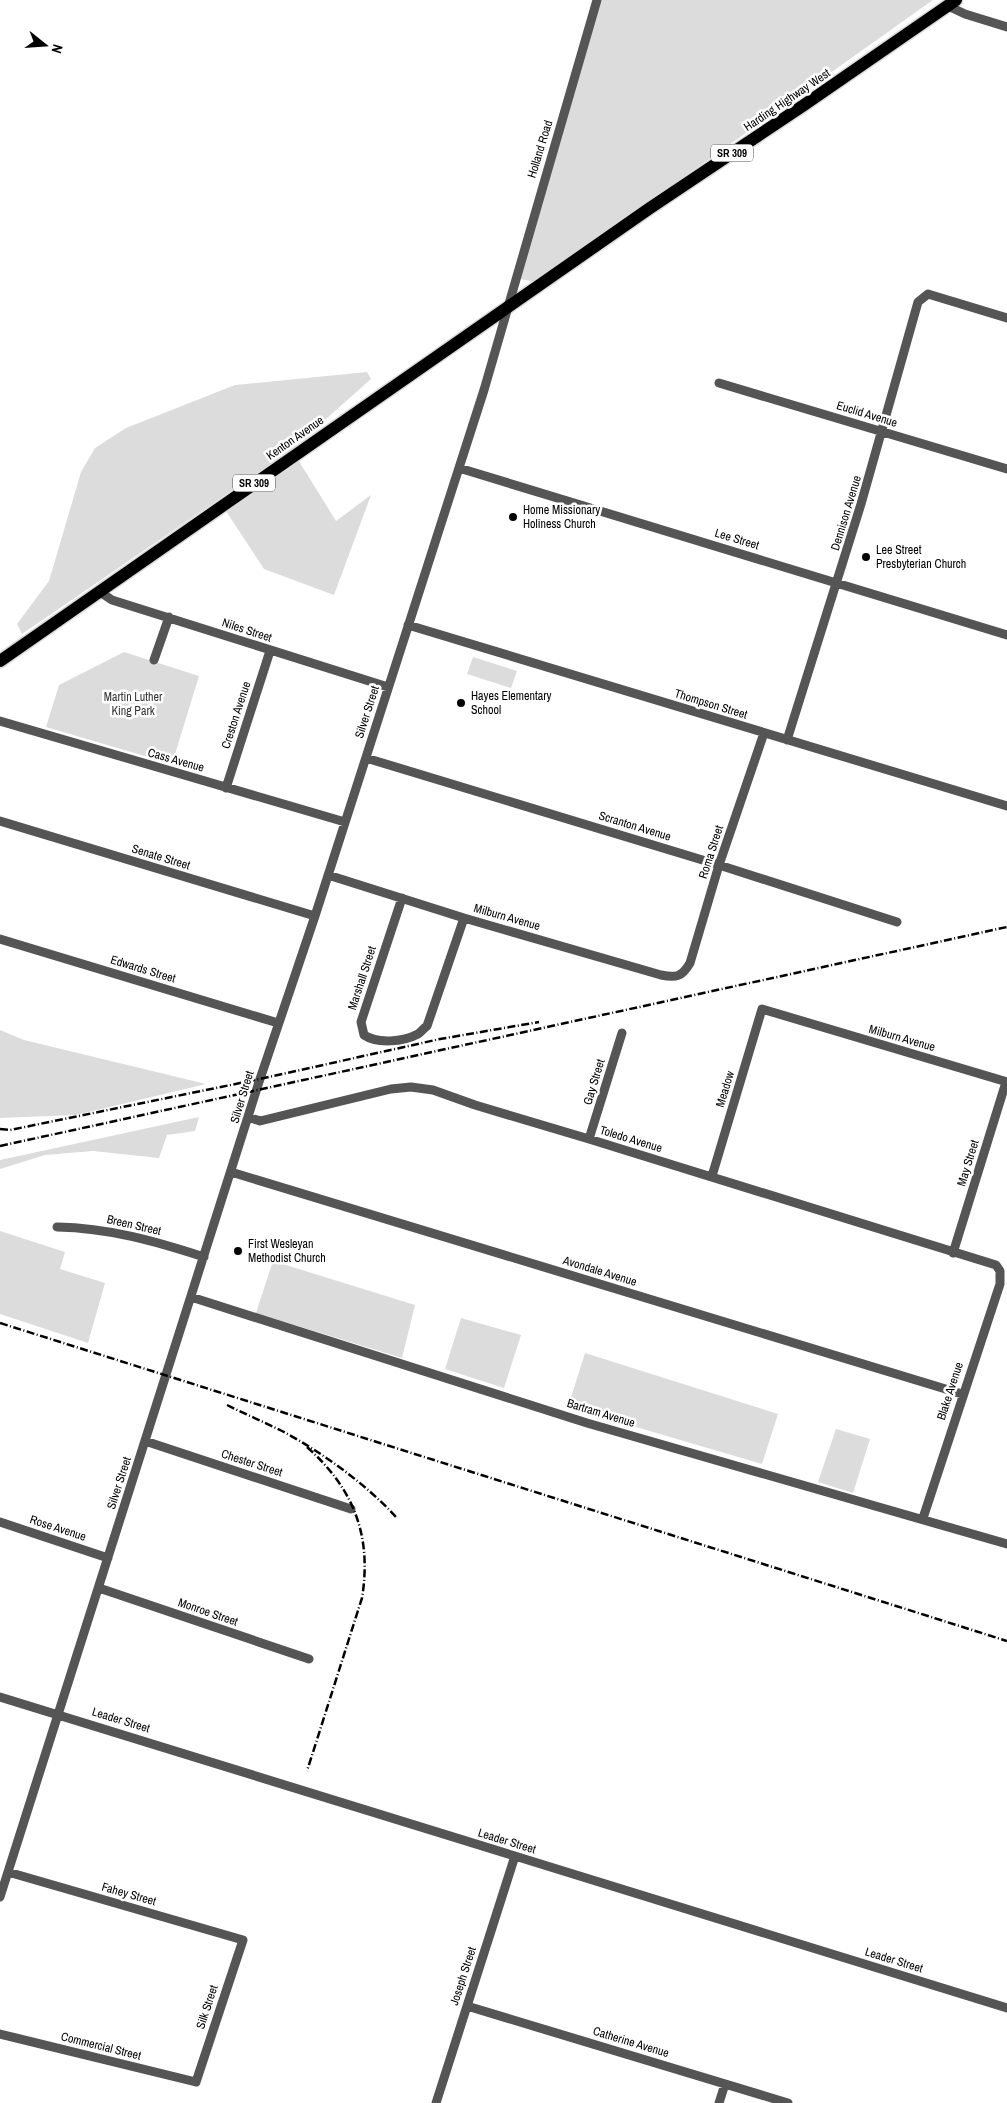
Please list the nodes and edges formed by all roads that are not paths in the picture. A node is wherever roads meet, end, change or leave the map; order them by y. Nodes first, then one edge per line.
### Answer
1 (597, 0) edge
2 (952, 3) edge
3 (1007, 27) edge
4 (508, 306) junction
5 (1007, 318) edge
6 (719, 383) dead end
7 (883, 432) junction
8 (459, 468) junction
9 (1007, 470) edge
10 (838, 582) junction
11 (100, 592) junction
12 (169, 617) junction
13 (408, 625) junction
14 (1007, 635) edge
15 (270, 651) junction
16 (154, 660) dead end
17 (0, 661) edge
18 (388, 687) junction
19 (0, 721) edge
20 (764, 733) junction
21 (786, 740) junction
22 (366, 758) junction
23 (226, 788) junction
24 (1007, 806) edge
25 (0, 821) edge
26 (345, 822) junction
27 (719, 865) junction
28 (328, 874) junction
29 (402, 898) junction
30 (315, 916) junction
31 (464, 918) junction
32 (897, 922) dead end
33 (0, 939) edge
34 (679, 976) joint
35 (762, 1009) joint
36 (278, 1023) junction
37 (622, 1033) dead end
38 (1007, 1082) edge
39 (248, 1118) junction
40 (589, 1139) junction
41 (231, 1172) junction
42 (712, 1176) junction
43 (57, 1227) dead end
44 (953, 1253) junction
45 (204, 1257) junction
46 (1000, 1272) joint
47 (191, 1297) junction
48 (962, 1394) junction
49 (145, 1441) junction
50 (351, 1509) dead end
51 (923, 1518) junction
52 (0, 1522) edge
53 (1007, 1544) edge
54 (108, 1558) junction
55 (99, 1588) junction
56 (309, 1659) dead end
57 (0, 1697) edge
58 (58, 1714) junction
59 (515, 1856) junction
60 (8, 1872) junction
61 (0, 1897) edge
62 (243, 1940) joint
63 (467, 2006) junction
64 (1007, 2008) edge
65 (0, 2034) edge
66 (196, 2082) joint
67 (724, 2084) junction
68 (436, 2103) edge
69 (719, 2103) edge
70 (788, 2103) edge

1 - 4 street, Holland Road
2 - 3 street
2 - 4 main road, Harding Highway West / SR 309
4 - 8 street, Silver Street
4 - 11 main road, Kenton Avenue / SR 309
5 - 7 street, Dennison Avenue
6 - 7 street, Euclid Avenue
7 - 9 street, Euclid Avenue
7 - 10 street, Dennison Avenue
8 - 10 street, Lee Street
8 - 13 street, Silver Street
10 - 14 street, Lee Street
10 - 21 street, Dennison Avenue
11 - 12 street, Niles Street
11 - 17 main road, Kenton Avenue / SR 309
12 - 15 street, Niles Street
12 - 16 street
13 - 18 street, Silver Street
13 - 20 street, Thompson Street
15 - 18 street, Niles Street
15 - 23 street, Creston Avenue
18 - 22 street, Silver Street
19 - 23 street, Cass Avenue
20 - 21 street, Thompson Street
20 - 27 street, Roma Street
21 - 24 street, Thompson Street
22 - 26 street, Silver Street
22 - 27 street, Scranton Avenue
23 - 26 street, Cass Avenue
25 - 30 street, Senate Street
26 - 28 street, Silver Street
27 - 32 street, Scranton Avenue
27 - 34 street, Roma Street
28 - 29 street, Milburn Avenue
28 - 30 street, Silver Street
29 - 31 street, Milburn Avenue
29 - 31 street, Marshall Street
30 - 36 street, Silver Street
31 - 34 street, Milburn Avenue
33 - 36 street, Edwards Street
35 - 38 street, Milburn Avenue
35 - 42 street, Meadow
36 - 39 street, Silver Street
37 - 40 street, Gay Street
38 - 44 street, May Street
39 - 40 street, Toledo Avenue
39 - 41 street, Silver Street
40 - 42 street, Toledo Avenue
41 - 45 street, Silver Street
41 - 48 street, Avondale Avenue
42 - 44 street, Toledo Avenue
43 - 45 street, Breen Street
44 - 46 street, Toledo Avenue
45 - 47 street, Silver Street
46 - 48 street, Blake Avenue
47 - 49 street, Silver Street
47 - 51 street, Bartram Avenue
48 - 51 street, Blake Avenue
49 - 50 street, Chester Street
49 - 54 street, Silver Street
51 - 53 street, Bartram Avenue
52 - 54 street, Rose Avenue
54 - 55 street, Silver Street
55 - 56 street, Monroe Street
55 - 58 street, Silver Street
57 - 58 street, Leader Street
58 - 59 street, Leader Street
58 - 60 street, Silver Street
59 - 63 street, Joseph Street
59 - 64 street, Leader Street
60 - 61 street, Silver Street
60 - 62 street, Fahey Street
62 - 66 street, Silk Street
63 - 67 street, Catherine Avenue
63 - 68 street, Joseph Street
65 - 66 street, Commercial Street
67 - 69 street
67 - 70 street, Catherine Avenue

